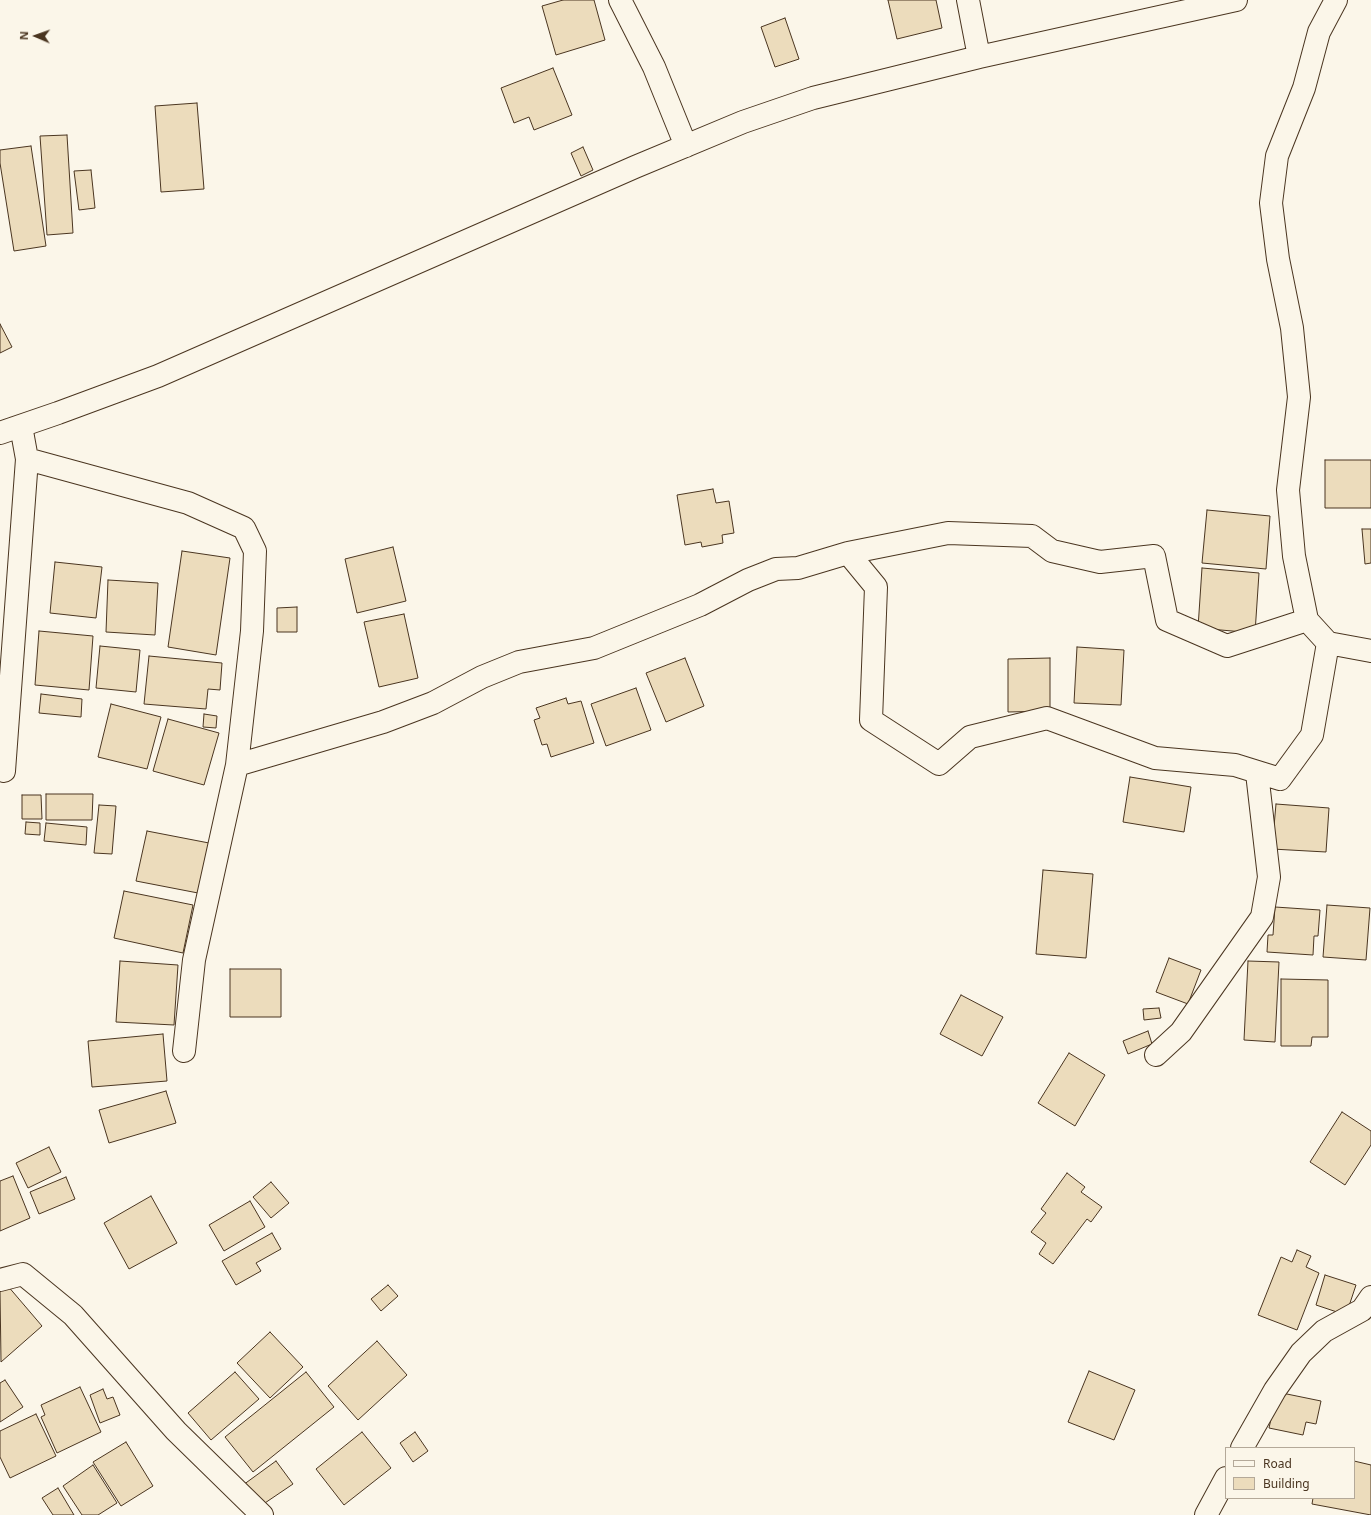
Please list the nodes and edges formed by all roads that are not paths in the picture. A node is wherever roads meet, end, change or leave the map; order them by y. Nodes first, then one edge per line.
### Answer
1 (620, 0) edge
2 (968, 0) edge
3 (1236, 0) edge
4 (1336, 0) edge
5 (979, 57) junction
6 (686, 146) junction
7 (21, 426) junction
8 (0, 433) edge
9 (27, 459) junction
10 (848, 553) junction
11 (1307, 620) junction
12 (1328, 643) junction
13 (1371, 651) edge
14 (237, 765) junction
15 (4, 771) dead end
16 (1257, 772) junction
17 (184, 1051) dead end
18 (1156, 1055) dead end
19 (0, 1280) edge
20 (1371, 1297) edge
21 (1243, 1447) edge
22 (1225, 1480) edge
23 (262, 1515) edge
24 (1206, 1515) edge

1 - 6 street
2 - 5 street
3 - 5 street
4 - 11 street
5 - 6 street
6 - 7 street
7 - 8 street
7 - 9 street
9 - 14 street
9 - 15 street
10 - 11 street
10 - 14 street
10 - 16 street
11 - 12 street
12 - 13 street
12 - 16 street
14 - 17 street
16 - 18 street
19 - 23 street
20 - 21 street
22 - 24 street

